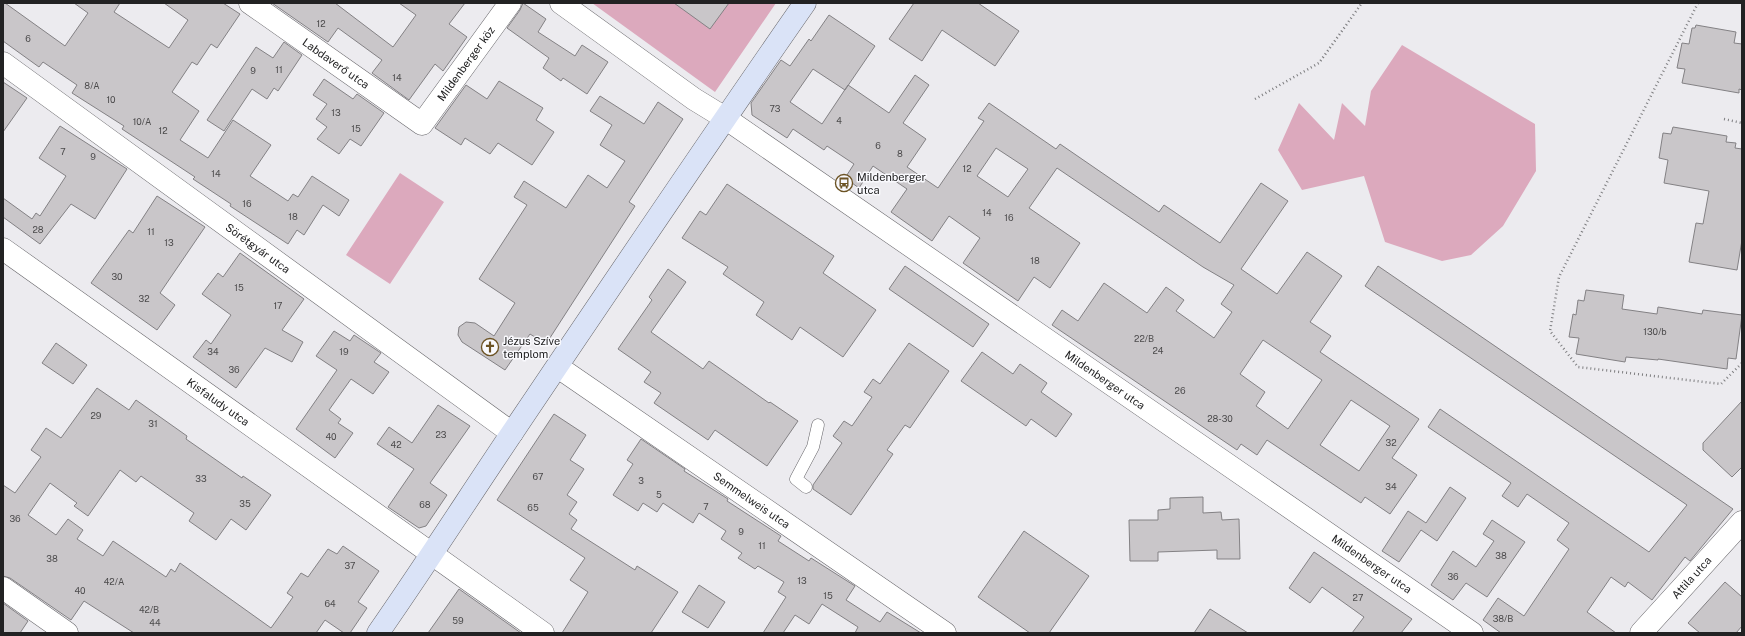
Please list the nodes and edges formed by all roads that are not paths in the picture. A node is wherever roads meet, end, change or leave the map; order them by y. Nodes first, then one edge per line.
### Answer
1 (250, 3) edge
2 (510, 3) edge
3 (561, 3) edge
4 (805, 3) edge
5 (3, 63) edge
6 (725, 118) junction
7 (422, 124) joint
8 (3, 249) edge
9 (558, 367) junction
10 (818, 425) dead end
11 (512, 433) junction
12 (806, 487) dead end
13 (1738, 536) edge
14 (432, 556) junction
15 (3, 588) edge
16 (67, 633) edge
17 (378, 633) edge
18 (543, 633) edge
19 (945, 633) edge
20 (1472, 633) edge
21 (1641, 633) edge

1 - 7 street, Labdaverő utca
2 - 7 street, Mildenberger köz
3 - 6 street, Mildenberger utca
4 - 6 street
5 - 11 street, Sörétgyár utca
6 - 9 street
6 - 20 street, Mildenberger utca
8 - 14 street, Kisfaludy utca
9 - 11 street
9 - 19 street, Semmelweis utca
10 - 12 lane
11 - 14 street
13 - 21 street, Attila utca
14 - 17 street
14 - 18 street, Kisfaludy utca
15 - 16 street

